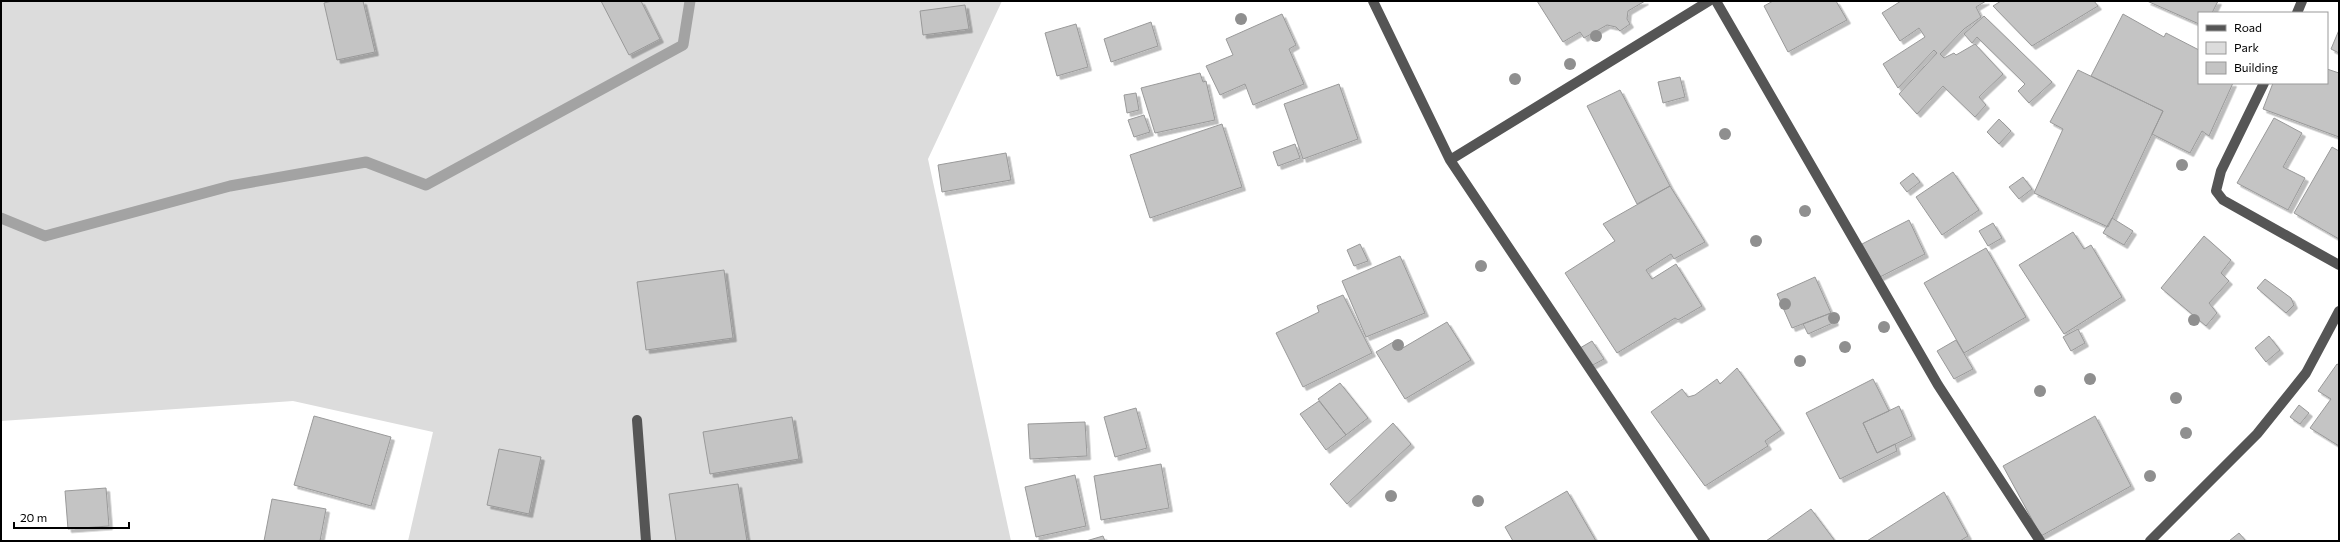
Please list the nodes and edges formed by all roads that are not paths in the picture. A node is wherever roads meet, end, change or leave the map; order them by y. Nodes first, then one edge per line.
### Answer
1 (1373, 1) edge
2 (1709, 1) edge
3 (1716, 1) edge
4 (2302, 1) edge
5 (2297, 12) edge
6 (2264, 84) edge
7 (1450, 160) junction
8 (2339, 265) edge
9 (2339, 311) edge
10 (637, 420) dead end
11 (646, 541) edge
12 (1705, 541) edge
13 (2040, 541) edge
14 (2150, 541) edge

1 - 7 street
2 - 7 street
3 - 13 street
4 - 5 street
6 - 8 street
7 - 12 street
9 - 14 street
10 - 11 street

